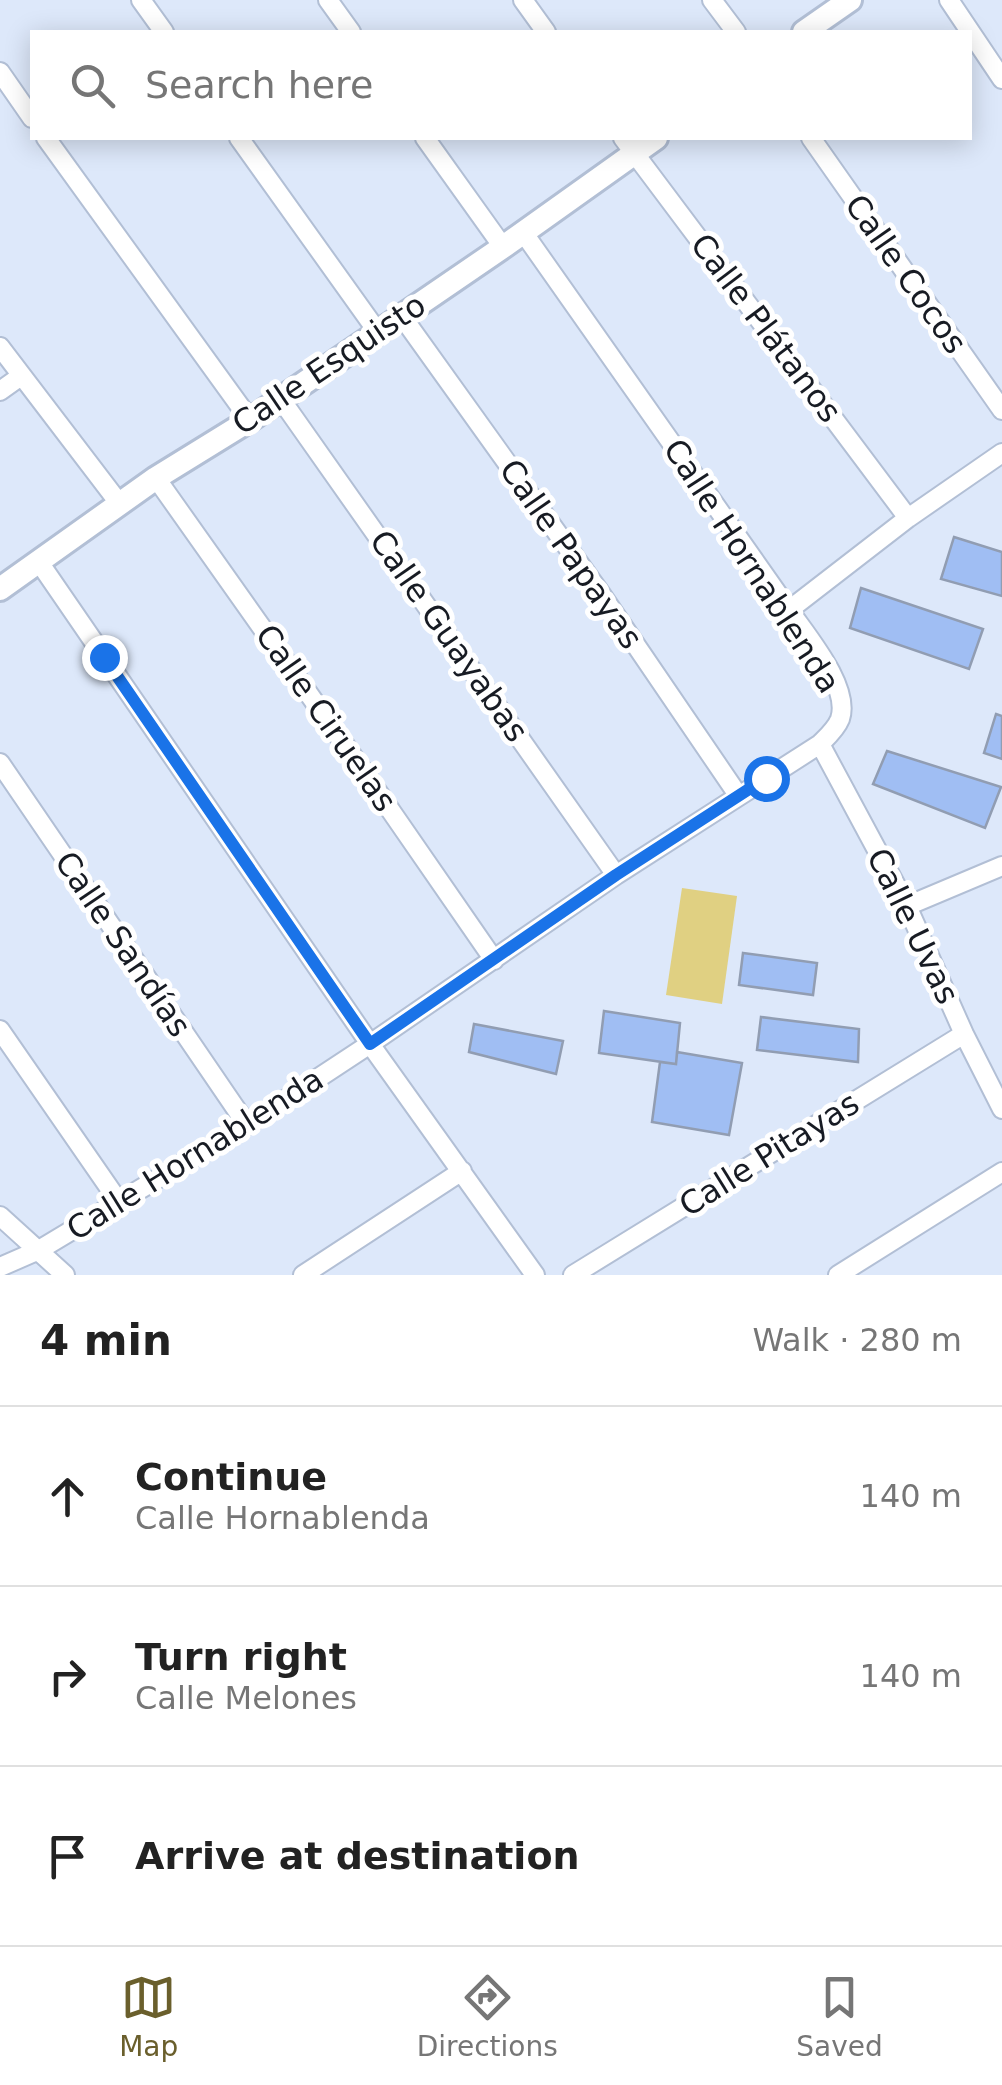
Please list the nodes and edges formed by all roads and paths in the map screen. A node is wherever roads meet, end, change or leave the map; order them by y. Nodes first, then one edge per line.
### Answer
1 (140, 0) edge
2 (328, 0) edge
3 (523, 0) edge
4 (712, 0) edge
5 (850, 0) edge
6 (949, 0) edge
7 (162, 30) edge
8 (350, 30) edge
9 (545, 30) edge
10 (734, 30) edge
11 (807, 30) edge
12 (969, 30) edge
13 (972, 34) edge
14 (0, 72) edge
15 (1002, 79) edge
16 (30, 115) edge
17 (47, 140) edge
18 (240, 140) edge
19 (427, 140) edge
20 (811, 140) edge
21 (629, 145) edge
22 (523, 232) junction
23 (503, 247) junction
24 (401, 314) junction
25 (378, 331) junction
26 (0, 346) edge
27 (20, 376) junction
28 (0, 391) edge
29 (280, 398) junction
30 (1002, 410) edge
31 (250, 420) junction
32 (1002, 453) edge
33 (156, 478) junction
34 (119, 503) junction
35 (908, 518) junction
36 (39, 562) junction
37 (0, 590) edge
38 (789, 610) junction
39 (820, 744) junction
40 (0, 762) edge
41 (738, 795) junction
42 (1002, 866) edge
43 (616, 875) junction
44 (907, 906) junction
45 (494, 960) junction
46 (0, 1030) edge
47 (964, 1034) junction
48 (370, 1044) junction
49 (1002, 1109) edge
50 (246, 1125) junction
51 (462, 1172) junction
52 (1002, 1172) edge
53 (119, 1202) junction
54 (0, 1216) edge
55 (39, 1250) junction
56 (0, 1266) edge
57 (65, 1275) edge
58 (303, 1275) edge
59 (535, 1275) edge
60 (573, 1275) edge
61 (838, 1275) edge

1 - 7 street
2 - 8 street
3 - 9 street
4 - 10 street
5 - 11 street
6 - 12 street
13 - 15 street
14 - 16 street
17 - 31 street
18 - 25 street
19 - 23 street
20 - 30 street, Calle Cocos
21 - 22 street, Calle Esquisto
21 - 35 street, Calle Plátanos
22 - 23 street, Calle Esquisto
22 - 38 street, Calle Hornablenda
23 - 24 street, Calle Esquisto
24 - 25 street, Calle Esquisto
24 - 41 street, Calle Papayas
25 - 29 street, Calle Esquisto
26 - 27 street
27 - 28 street
27 - 34 street
29 - 31 street, Calle Esquisto
29 - 43 street, Calle Guayabas
31 - 33 street, Calle Esquisto
32 - 35 street
33 - 34 street, Calle Esquisto
33 - 45 street, Calle Ciruelas
34 - 36 street, Calle Esquisto
35 - 38 street
36 - 37 street, Calle Esquisto
36 - 48 street
38 - 39 street, Calle Hornablenda
39 - 41 street, Calle Hornablenda
39 - 44 street, Calle Uvas
40 - 50 street, Calle Sandías
41 - 43 street, Calle Hornablenda
42 - 44 street
43 - 45 street, Calle Hornablenda
44 - 47 street, Calle Uvas
45 - 48 street, Calle Hornablenda
46 - 53 street
47 - 49 street, Calle Uvas
47 - 60 street, Calle Pitayas
48 - 50 street, Calle Hornablenda
48 - 51 street
50 - 53 street, Calle Hornablenda
51 - 58 street
51 - 59 street
52 - 61 street
53 - 55 street, Calle Hornablenda
54 - 55 street
55 - 56 street, Calle Hornablenda
55 - 57 street

